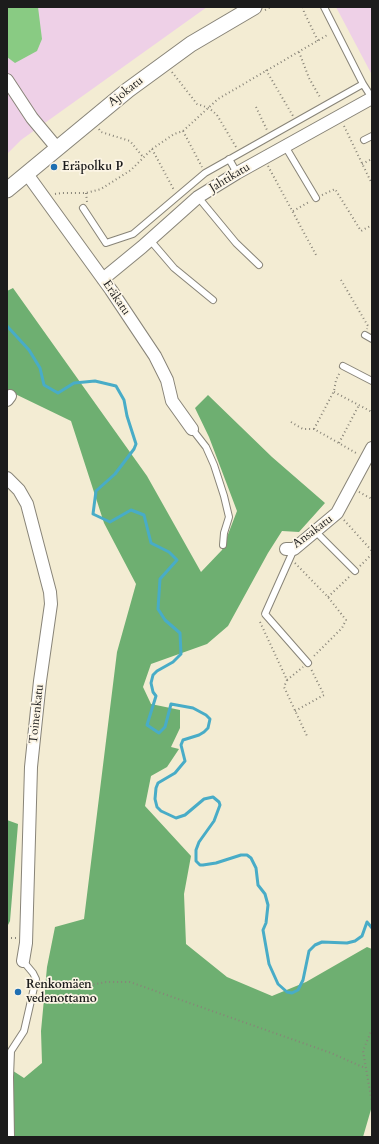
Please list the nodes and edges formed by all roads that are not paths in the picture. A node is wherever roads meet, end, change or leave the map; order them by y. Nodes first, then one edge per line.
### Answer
1 (254, 7) edge
2 (324, 7) edge
3 (7, 80) edge
4 (363, 84) junction
5 (372, 98) edge
6 (372, 136) edge
7 (364, 140) dead end
8 (285, 146) junction
9 (57, 148) junction
10 (229, 159) junction
11 (236, 173) junction
12 (27, 174) junction
13 (7, 190) edge
14 (198, 197) junction
15 (316, 198) road end
16 (83, 208) dead end
17 (133, 234) junction
18 (146, 243) junction
19 (259, 265) dead end
20 (103, 279) junction
21 (213, 300) dead end
22 (365, 335) road end
23 (372, 339) edge
24 (343, 366) road end
25 (372, 381) edge
26 (192, 429) joint
27 (372, 448) edge
28 (7, 478) edge
29 (315, 531) junction
30 (223, 545) dead end
31 (290, 552) joint
32 (355, 571) dead end
33 (308, 663) road end
34 (23, 961) joint
35 (9, 1050) edge
36 (11, 1137) edge

1 - 9 street, Ajokatu
2 - 4 lane
3 - 9 street
4 - 5 lane
4 - 10 lane
5 - 8 street, Jahtikatu
6 - 7 lane
8 - 11 street, Jahtikatu
8 - 15 lane
9 - 12 street, Ajokatu
10 - 11 lane
10 - 17 lane
11 - 14 street, Jahtikatu
12 - 13 street, Ajokatu
12 - 20 street, Eräkatu
14 - 18 street, Jahtikatu
14 - 19 lane
16 - 17 lane
17 - 18 lane
18 - 20 street, Jahtikatu
18 - 21 lane
20 - 26 street, Eräkatu
22 - 23 lane
24 - 25 lane
26 - 30 lane
27 - 29 street, Ansakatu
28 - 34 street, Toinenkatu
29 - 31 street, Ansakatu
29 - 32 lane
31 - 33 lane
34 - 35 lane
35 - 36 lane

